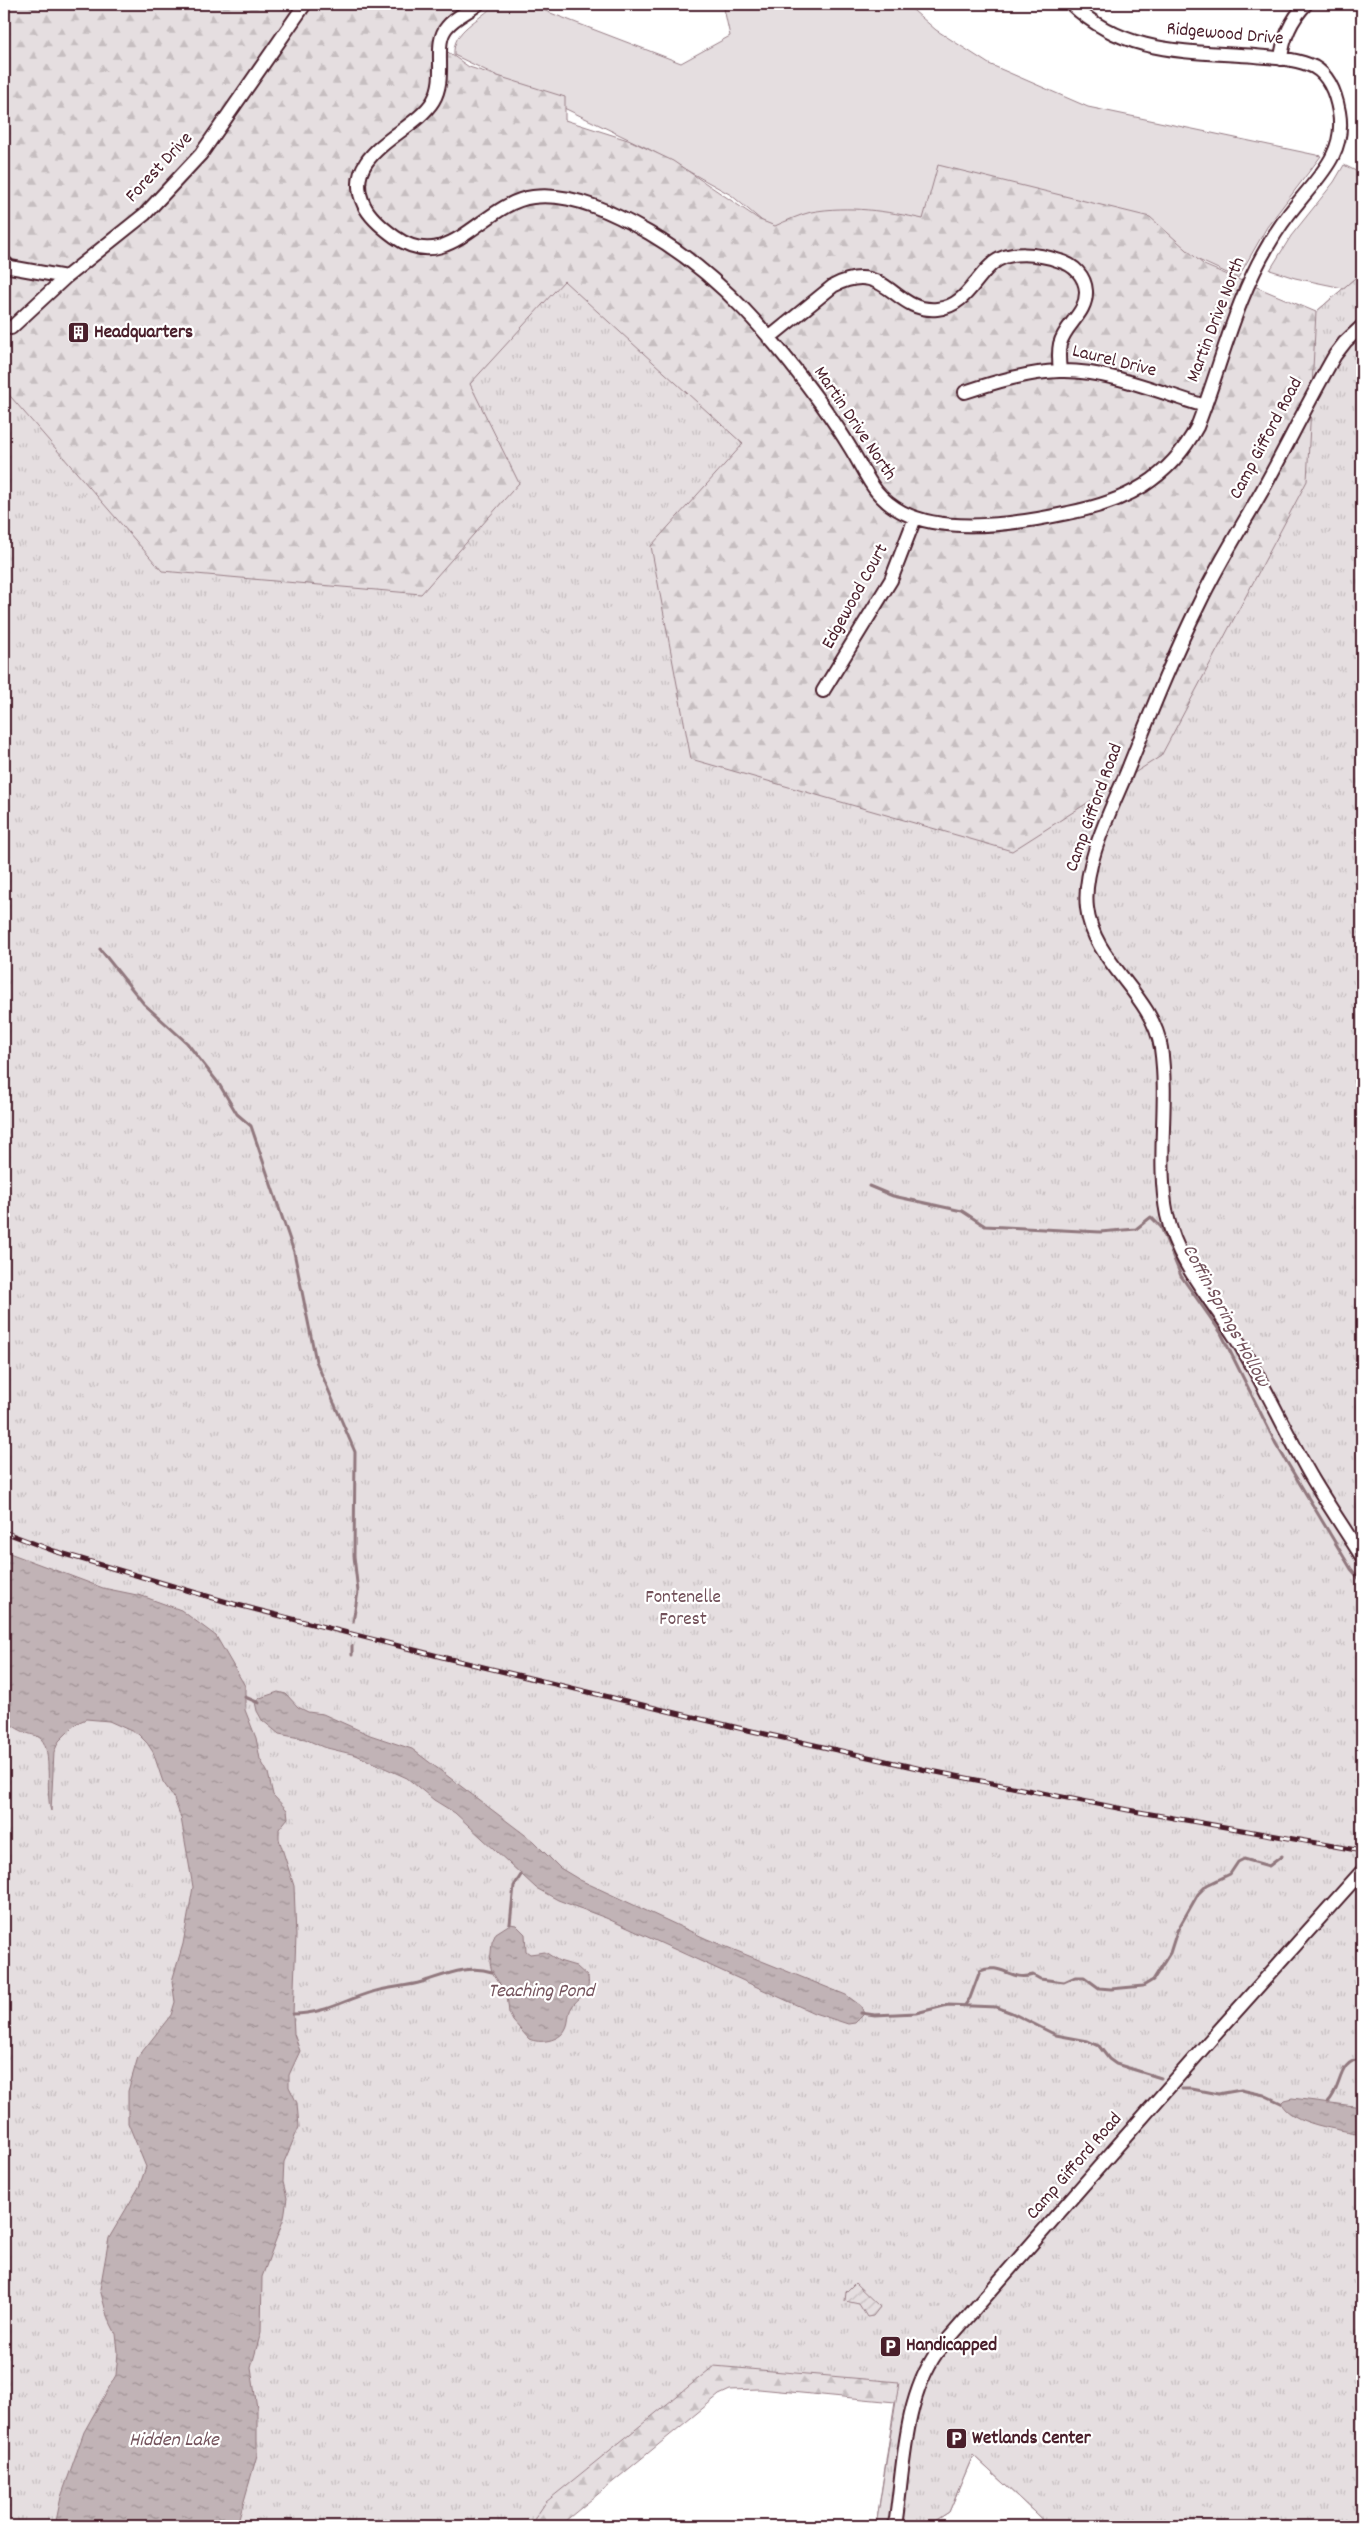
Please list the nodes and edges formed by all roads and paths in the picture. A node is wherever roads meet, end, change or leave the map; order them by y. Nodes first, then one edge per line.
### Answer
1 (304, 4) edge
2 (478, 4) edge
3 (1071, 4) edge
4 (1306, 4) edge
5 (1281, 59) junction
6 (1323, 74) joint
7 (4, 262) edge
8 (66, 276) junction
9 (1362, 326) edge
10 (11, 328) dead end
11 (769, 338) junction
12 (1060, 371) junction
13 (965, 392) dead end
14 (1205, 406) junction
15 (915, 518) junction
16 (823, 691) dead end
17 (1362, 1557) edge
18 (1362, 1871) edge
19 (895, 2526) edge

1 - 8 street, Forest Drive
2 - 11 street, Martin Drive North
3 - 5 street, Ridgewood Drive
4 - 5 street
5 - 6 street, Ridgewood Drive
6 - 14 street, Martin Drive North
7 - 8 street
8 - 10 street, Forest Drive
9 - 17 street, Camp Gifford Road
11 - 12 street, Laurel Drive
11 - 15 street, Martin Drive North
12 - 13 street
12 - 14 street, Laurel Drive
14 - 15 street, Martin Drive North
15 - 16 street, Edgewood Court
18 - 19 street, Camp Gifford Road

